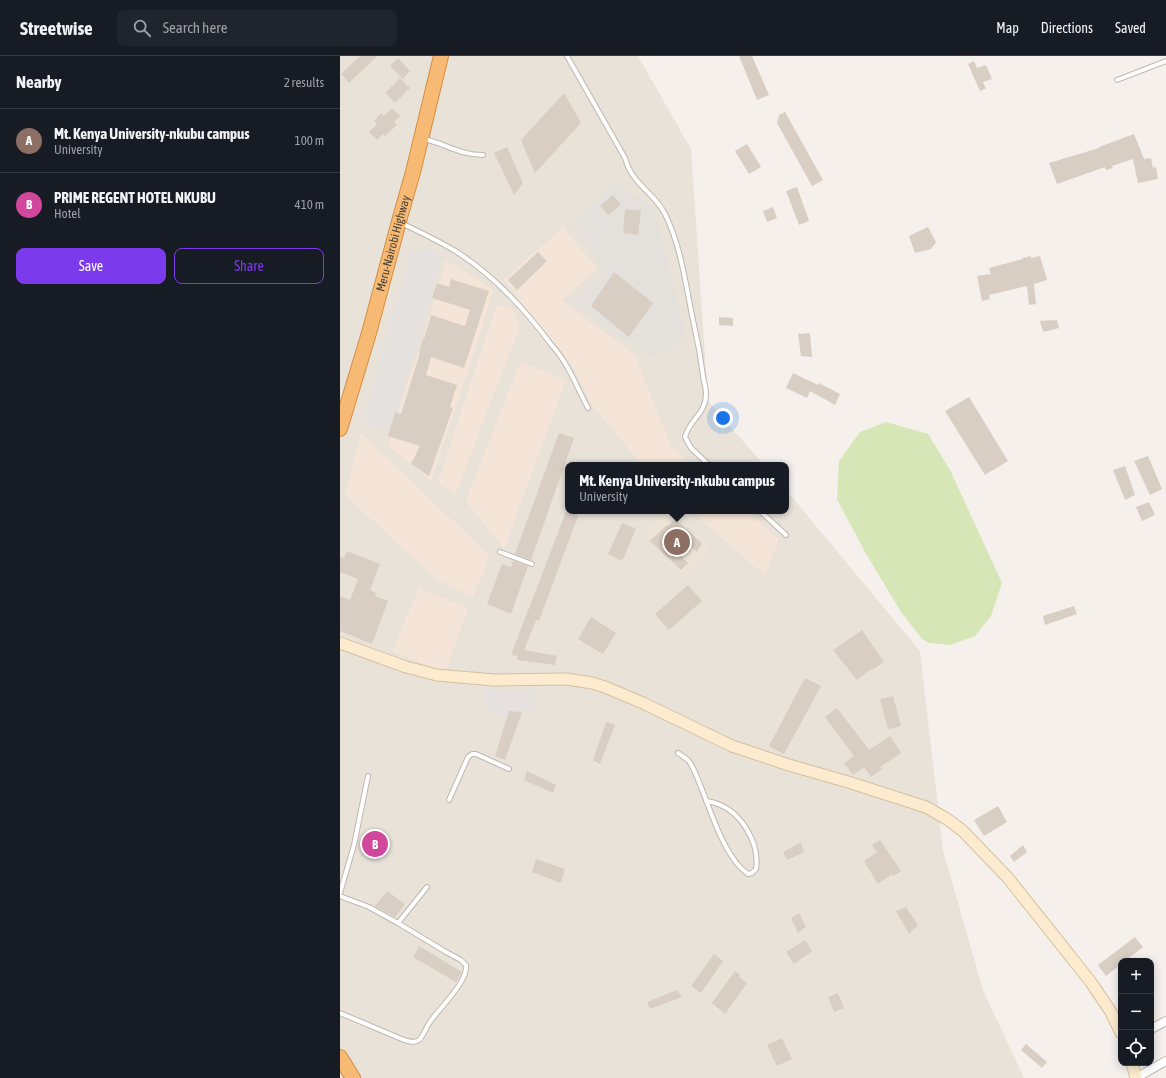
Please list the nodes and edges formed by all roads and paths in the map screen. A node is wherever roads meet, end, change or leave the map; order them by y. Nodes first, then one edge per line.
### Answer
1 (441, 56) edge
2 (567, 56) edge
3 (1166, 60) edge
4 (1117, 80) dead end
5 (421, 138) junction
6 (483, 155) dead end
7 (399, 222) junction
8 (588, 408) dead end
9 (340, 429) edge
10 (706, 462) edge
11 (763, 514) edge
12 (786, 535) dead end
13 (500, 552) dead end
14 (532, 564) dead end
15 (340, 643) edge
16 (678, 753) dead end
17 (509, 769) dead end
18 (368, 776) dead end
19 (449, 800) dead end
20 (706, 801) junction
21 (427, 887) dead end
22 (340, 895) edge
23 (398, 923) junction
24 (340, 1013) edge
25 (1166, 1021) edge
26 (1154, 1027) edge
27 (1120, 1030) edge
28 (340, 1056) edge
29 (1166, 1061) edge
30 (1133, 1066) edge
31 (353, 1078) edge
32 (1136, 1078) edge

1 - 5 highway, Meru-Nairobi Highway
2 - 10 lane
3 - 4 lane
5 - 6 lane
5 - 7 highway, Meru-Nairobi Highway
7 - 8 lane
7 - 9 highway, Meru-Nairobi Highway
11 - 12 lane
13 - 14 lane
15 - 27 street
16 - 20 lane
17 - 19 lane
18 - 22 lane
20 - 20 lane
21 - 23 lane
22 - 23 lane
23 - 24 lane
25 - 26 street
28 - 31 highway
29 - 32 street
30 - 32 street

